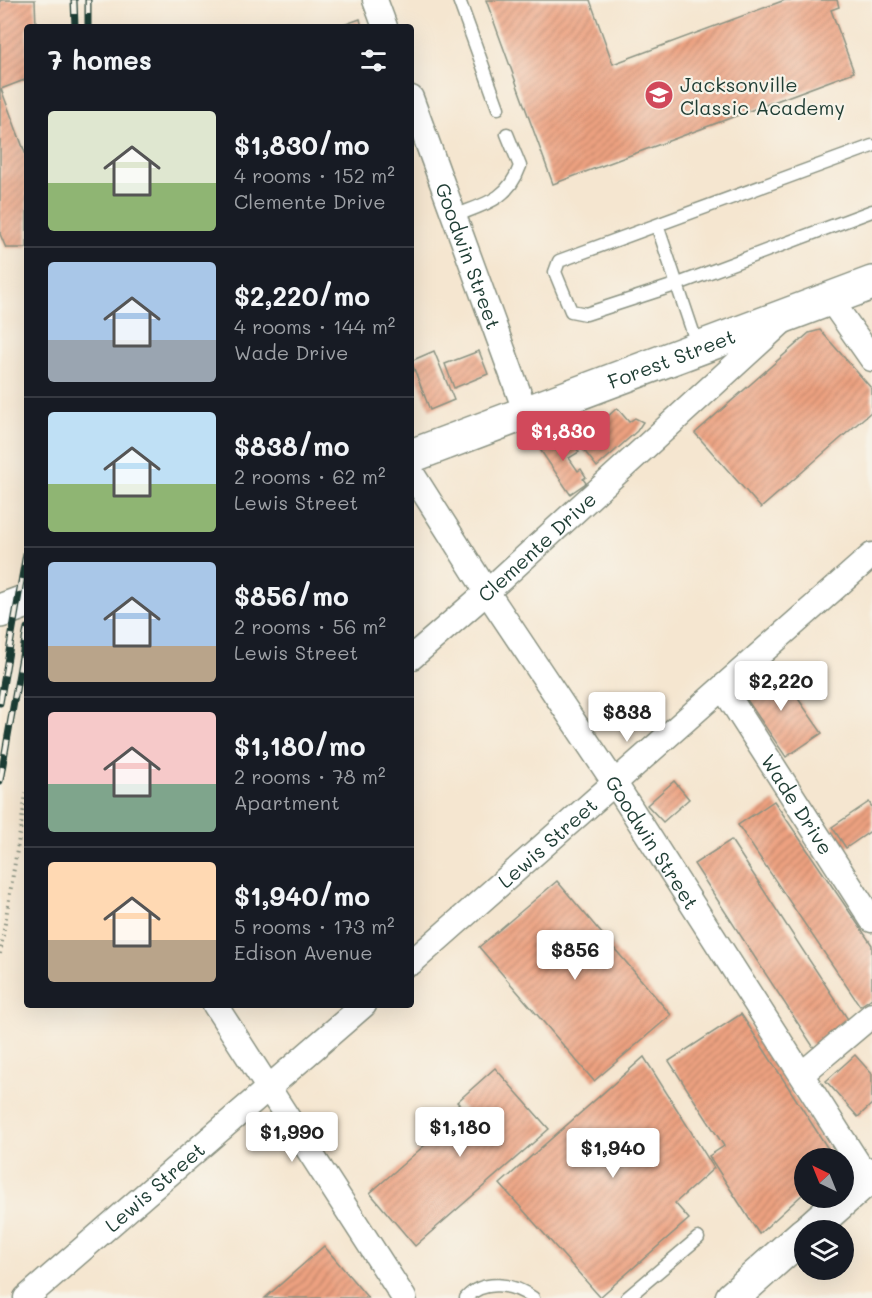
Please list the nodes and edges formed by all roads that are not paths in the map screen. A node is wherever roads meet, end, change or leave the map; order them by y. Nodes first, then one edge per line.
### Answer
1 (375, 0) edge
2 (459, 0) edge
3 (384, 24) edge
4 (414, 106) edge
5 (498, 108) dead end
6 (507, 134) dead end
7 (872, 146) edge
8 (872, 211) edge
9 (454, 216) junction
10 (657, 225) junction
11 (872, 283) edge
12 (678, 284) junction
13 (872, 289) edge
14 (830, 299) junction
15 (794, 312) junction
16 (699, 348) junction
17 (872, 359) edge
18 (526, 413) junction
19 (414, 455) edge
20 (414, 477) edge
21 (872, 555) edge
22 (487, 592) junction
23 (24, 602) edge
24 (0, 611) edge
25 (414, 655) edge
26 (723, 688) junction
27 (614, 782) junction
28 (872, 920) edge
29 (414, 960) edge
30 (217, 1008) edge
31 (361, 1008) edge
32 (872, 1015) edge
33 (802, 1074) junction
34 (269, 1089) junction
35 (870, 1179) edge
36 (820, 1220) edge
37 (698, 1238) dead end
38 (794, 1243) edge
39 (27, 1298) edge
40 (404, 1298) edge
41 (466, 1298) edge
42 (532, 1298) edge
43 (627, 1298) edge
44 (732, 1298) edge

1 - 3 street
2 - 5 lane
4 - 9 street, Goodwin Street
6 - 9 lane
7 - 10 lane
8 - 12 lane
9 - 18 street, Goodwin Street
10 - 12 lane
10 - 12 lane
11 - 14 street, Forest Street
12 - 16 lane
13 - 14 street, Forest Street
14 - 15 street, Forest Street
14 - 17 street
15 - 16 street, Forest Street
15 - 22 street, Clemente Drive
16 - 18 street, Forest Street
18 - 19 street, Forest Street
20 - 22 street, Goodwin Street
21 - 26 street, Lewis Street
22 - 25 street, Clemente Drive
22 - 27 street, Goodwin Street
23 - 24 street
26 - 27 street, Lewis Street
26 - 28 street, Wade Drive
27 - 29 street, Lewis Street
27 - 33 street, Goodwin Street
30 - 34 street
31 - 34 street, Lewis Street
32 - 33 street
33 - 35 street, Goodwin Street
34 - 39 street, Lewis Street
34 - 40 street
35 - 36 street
37 - 43 lane
38 - 44 street
41 - 42 lane

